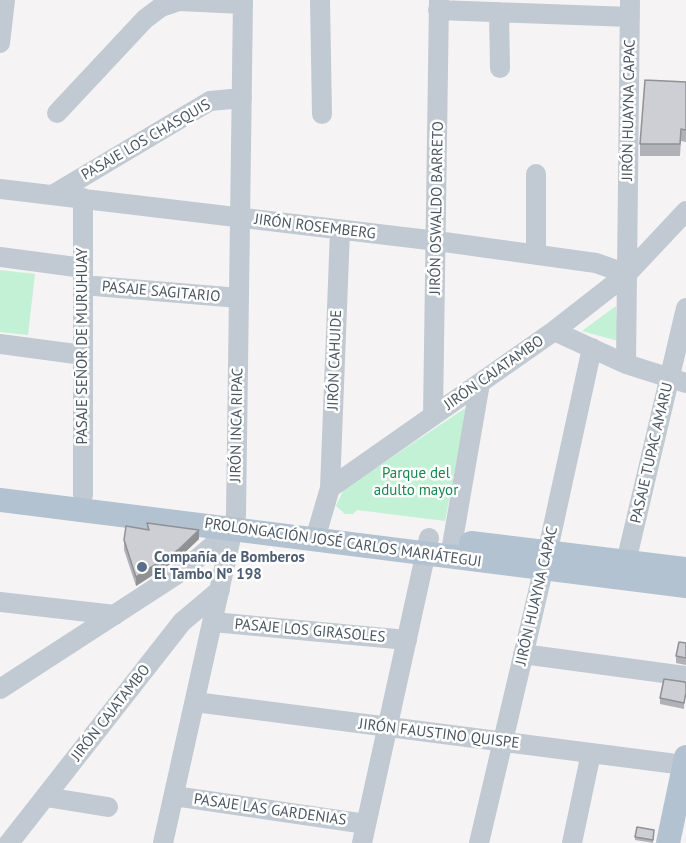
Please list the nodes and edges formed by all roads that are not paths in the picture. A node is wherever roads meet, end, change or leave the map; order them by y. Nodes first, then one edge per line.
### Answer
1 (4, 0) edge
2 (320, 0) edge
3 (243, 2) edge
4 (439, 5) edge
5 (630, 9) edge
6 (499, 12) junction
7 (0, 43) edge
8 (500, 68) dead end
9 (242, 98) junction
10 (57, 113) dead end
11 (322, 114) dead end
12 (536, 174) dead end
13 (0, 189) edge
14 (54, 194) junction
15 (83, 198) junction
16 (686, 211) edge
17 (240, 218) junction
18 (340, 231) junction
19 (437, 241) junction
20 (536, 255) junction
21 (0, 257) edge
22 (627, 274) junction
23 (83, 276) junction
24 (239, 298) junction
25 (686, 308) edge
26 (554, 331) junction
27 (0, 344) edge
28 (592, 348) junction
29 (83, 355) junction
30 (626, 364) junction
31 (678, 381) edge
32 (480, 383) junction
33 (433, 416) junction
34 (0, 484) edge
35 (330, 488) junction
36 (83, 495) junction
37 (0, 500) edge
38 (234, 522) junction
39 (317, 532) junction
40 (439, 547) junction
41 (545, 562) junction
42 (626, 562) junction
43 (686, 569) edge
44 (686, 586) edge
45 (220, 590) junction
46 (0, 602) edge
47 (115, 615) junction
48 (213, 622) junction
49 (407, 640) junction
50 (523, 654) junction
51 (686, 676) edge
52 (0, 689) edge
53 (195, 702) junction
54 (387, 727) junction
55 (503, 742) junction
56 (591, 753) junction
57 (685, 761) edge
58 (174, 796) junction
59 (46, 797) junction
60 (108, 807) dead end
61 (364, 834) edge
62 (9, 843) edge
63 (163, 843) edge
64 (479, 843) edge
65 (572, 843) edge
66 (668, 843) edge

1 - 7 street
2 - 11 street
3 - 9 street, JIRÓN INCA RIPAC
3 - 10 street
4 - 6 street
4 - 19 street, JIRÓN OSWALDO BARRETO
5 - 6 street
5 - 22 street, JIRÓN HUAYNA CAPAC
6 - 8 street
9 - 14 street, PASAJE LOS CHASQUIS
9 - 17 street, JIRÓN INCA RIPAC
12 - 20 street
13 - 14 street, JIRÓN ROSEMBERG
14 - 15 street, JIRÓN ROSEMBERG
15 - 17 street, JIRÓN ROSEMBERG
15 - 23 street, PASAJE SEÑOR DE MURUHUAY
16 - 22 street, JIRÓN CAJATAMBO
17 - 18 street, JIRÓN ROSEMBERG
17 - 24 street, JIRÓN INCA RIPAC
18 - 19 street, JIRÓN ROSEMBERG
18 - 35 street, JIRÓN CAHUIDE
19 - 20 street, JIRÓN ROSEMBERG
19 - 33 street, JIRÓN OSWALDO BARRETO
20 - 22 street, JIRÓN ROSEMBERG
21 - 23 street, PASAJE SAGITARIO
22 - 26 street, JIRÓN CAJATAMBO
22 - 30 street, JIRÓN HUAYNA CAPAC
23 - 24 street, PASAJE SAGITARIO
23 - 29 street, PASAJE SEÑOR DE MURUHUAY
24 - 38 street, JIRÓN INCA RIPAC
25 - 31 street, PASAJE TUPAC AMARU
26 - 28 street
26 - 32 street, JIRÓN CAJATAMBO
27 - 29 street
28 - 30 street
28 - 41 street, JIRÓN HUAYNA CAPAC
29 - 36 street, PASAJE SEÑOR DE MURUHUAY
30 - 31 street
31 - 42 street, PASAJE TUPAC AMARU
32 - 33 street, JIRÓN CAJATAMBO
32 - 40 street
33 - 35 street, JIRÓN CAJATAMBO
34 - 36 main road, PROLONGACIÓN JOSÉ CARLOS MARIÁTEGUI
35 - 39 street
36 - 38 main road, PROLONGACIÓN JOSÉ CARLOS MARIÁTEGUI
37 - 38 main road, PROLONGACIÓN JOSÉ CARLOS MARIÁTEGUI
38 - 39 main road, PROLONGACIÓN JOSÉ CARLOS MARIÁTEGUI
38 - 45 street, JIRÓN INCA RIPAC
38 - 47 street
39 - 40 main road, PROLONGACIÓN JOSÉ CARLOS MARIÁTEGUI
40 - 41 main road, PROLONGACIÓN JOSÉ CARLOS MARIÁTEGUI
40 - 49 street
41 - 42 main road, PROLONGACIÓN JOSÉ CARLOS MARIÁTEGUI
41 - 44 main road, PROLONGACIÓN JOSÉ CARLOS MARIÁTEGUI
41 - 50 street, JIRÓN HUAYNA CAPAC
42 - 43 main road, PROLONGACIÓN JOSÉ CARLOS MARIÁTEGUI
45 - 48 street, JIRÓN INCA RIPAC
45 - 59 street, JIRÓN CAJATAMBO
46 - 47 street
47 - 52 street
48 - 49 street, PASAJE LOS GIRASOLES
48 - 53 street, JIRÓN INCA RIPAC
49 - 54 street
50 - 51 street
50 - 55 street, JIRÓN HUAYNA CAPAC
53 - 54 street, JIRÓN FAUSTINO QUISPE
53 - 58 street, JIRÓN INCA RIPAC
54 - 55 street, JIRÓN FAUSTINO QUISPE
54 - 61 street
55 - 56 street, JIRÓN FAUSTINO QUISPE
55 - 64 street, JIRÓN HUAYNA CAPAC
56 - 57 street, JIRÓN FAUSTINO QUISPE
56 - 65 street
57 - 66 main road
58 - 61 street, PASAJE LAS GARDENIAS
58 - 63 street, JIRÓN INCA RIPAC
59 - 60 street
59 - 62 street, JIRÓN CAJATAMBO

